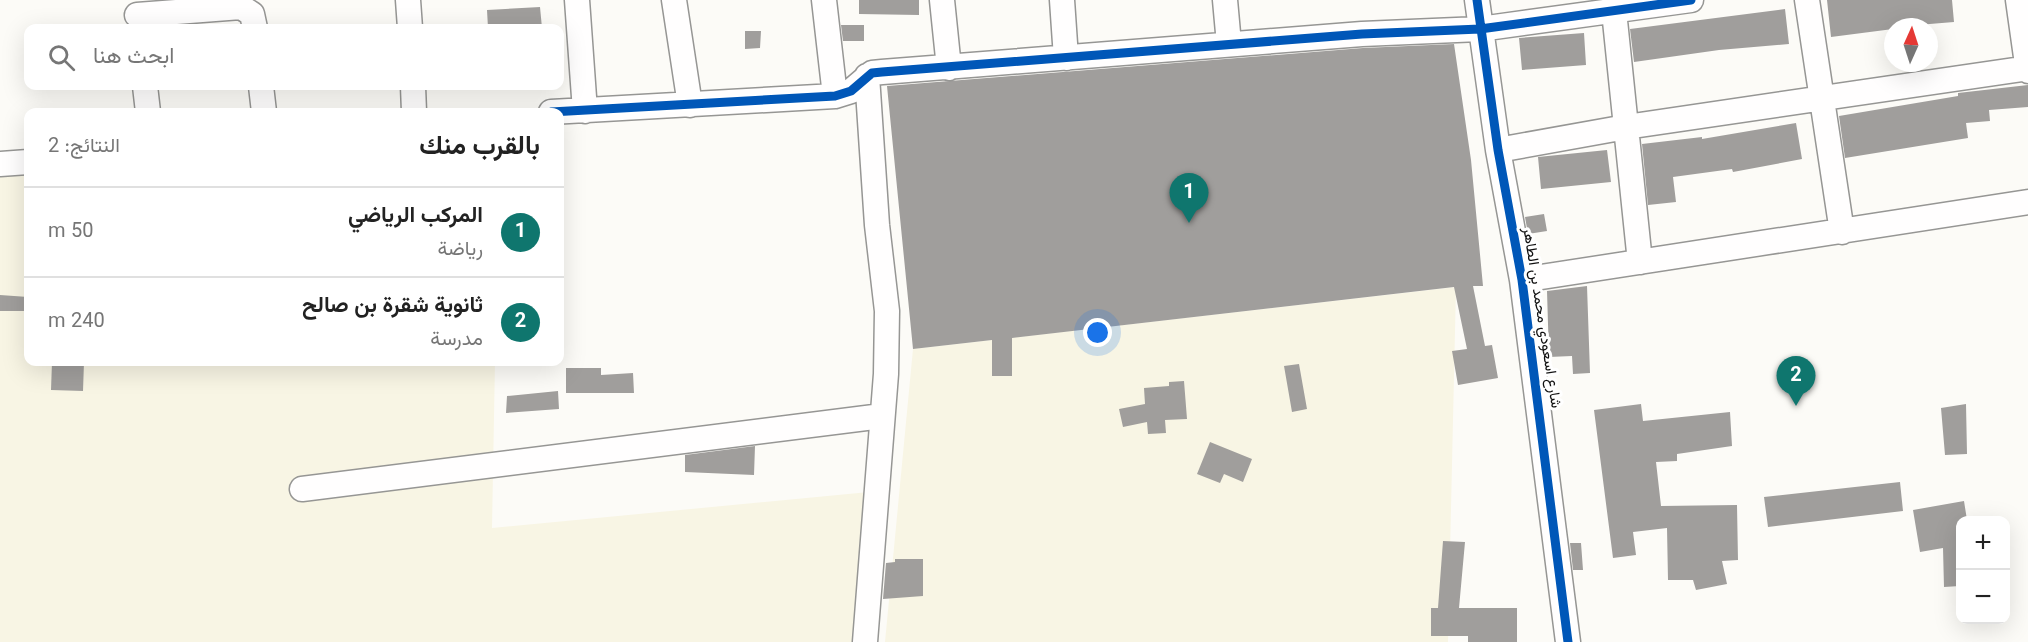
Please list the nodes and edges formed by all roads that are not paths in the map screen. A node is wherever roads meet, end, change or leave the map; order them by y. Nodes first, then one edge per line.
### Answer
1 (408, 0) edge
2 (577, 0) edge
3 (674, 0) edge
4 (824, 0) edge
5 (942, 0) edge
6 (1062, 0) edge
7 (1225, 0) edge
8 (1477, 0) edge
9 (1691, 0) edge
10 (1807, 0) edge
11 (2018, 0) edge
12 (1614, 11) junction
13 (137, 14) edge
14 (254, 24) edge
15 (410, 24) edge
16 (1480, 29) junction
17 (1229, 44) junction
18 (1066, 58) junction
19 (949, 68) junction
20 (2028, 69) edge
21 (867, 76) junction
22 (145, 90) edge
23 (261, 90) edge
24 (413, 90) edge
25 (835, 96) junction
26 (1822, 99) junction
27 (690, 105) junction
28 (148, 108) edge
29 (264, 108) edge
30 (414, 108) edge
31 (585, 111) junction
32 (564, 112) edge
33 (1626, 127) junction
34 (1498, 150) junction
35 (24, 162) edge
36 (0, 164) edge
37 (2028, 202) edge
38 (1842, 232) junction
39 (1640, 262) junction
40 (1522, 280) junction
41 (882, 416) junction
42 (302, 489) dead end
43 (865, 642) edge
44 (1568, 642) edge

1 - 15 street
2 - 31 street
3 - 27 street
4 - 25 street
5 - 19 street
6 - 18 street
7 - 17 street
8 - 16 street, شارع اسعودي محمد بن الطاهر
9 - 12 street
10 - 26 street
11 - 20 street
12 - 16 street
12 - 33 street
13 - 14 street
16 - 17 street
16 - 34 street, شارع اسعودي محمد بن الطاهر
17 - 18 street
18 - 19 street
19 - 21 street
20 - 26 street
21 - 25 street
21 - 41 street
22 - 28 street
23 - 29 street
24 - 30 street
25 - 27 street
26 - 33 street
26 - 38 street
27 - 31 street
31 - 32 street
33 - 34 street
33 - 39 street
34 - 40 street, شارع اسعودي محمد بن الطاهر
35 - 36 street
37 - 38 street
38 - 39 street
39 - 40 street
40 - 44 street, شارع اسعودي محمد بن الطاهر
41 - 42 street
41 - 43 street

